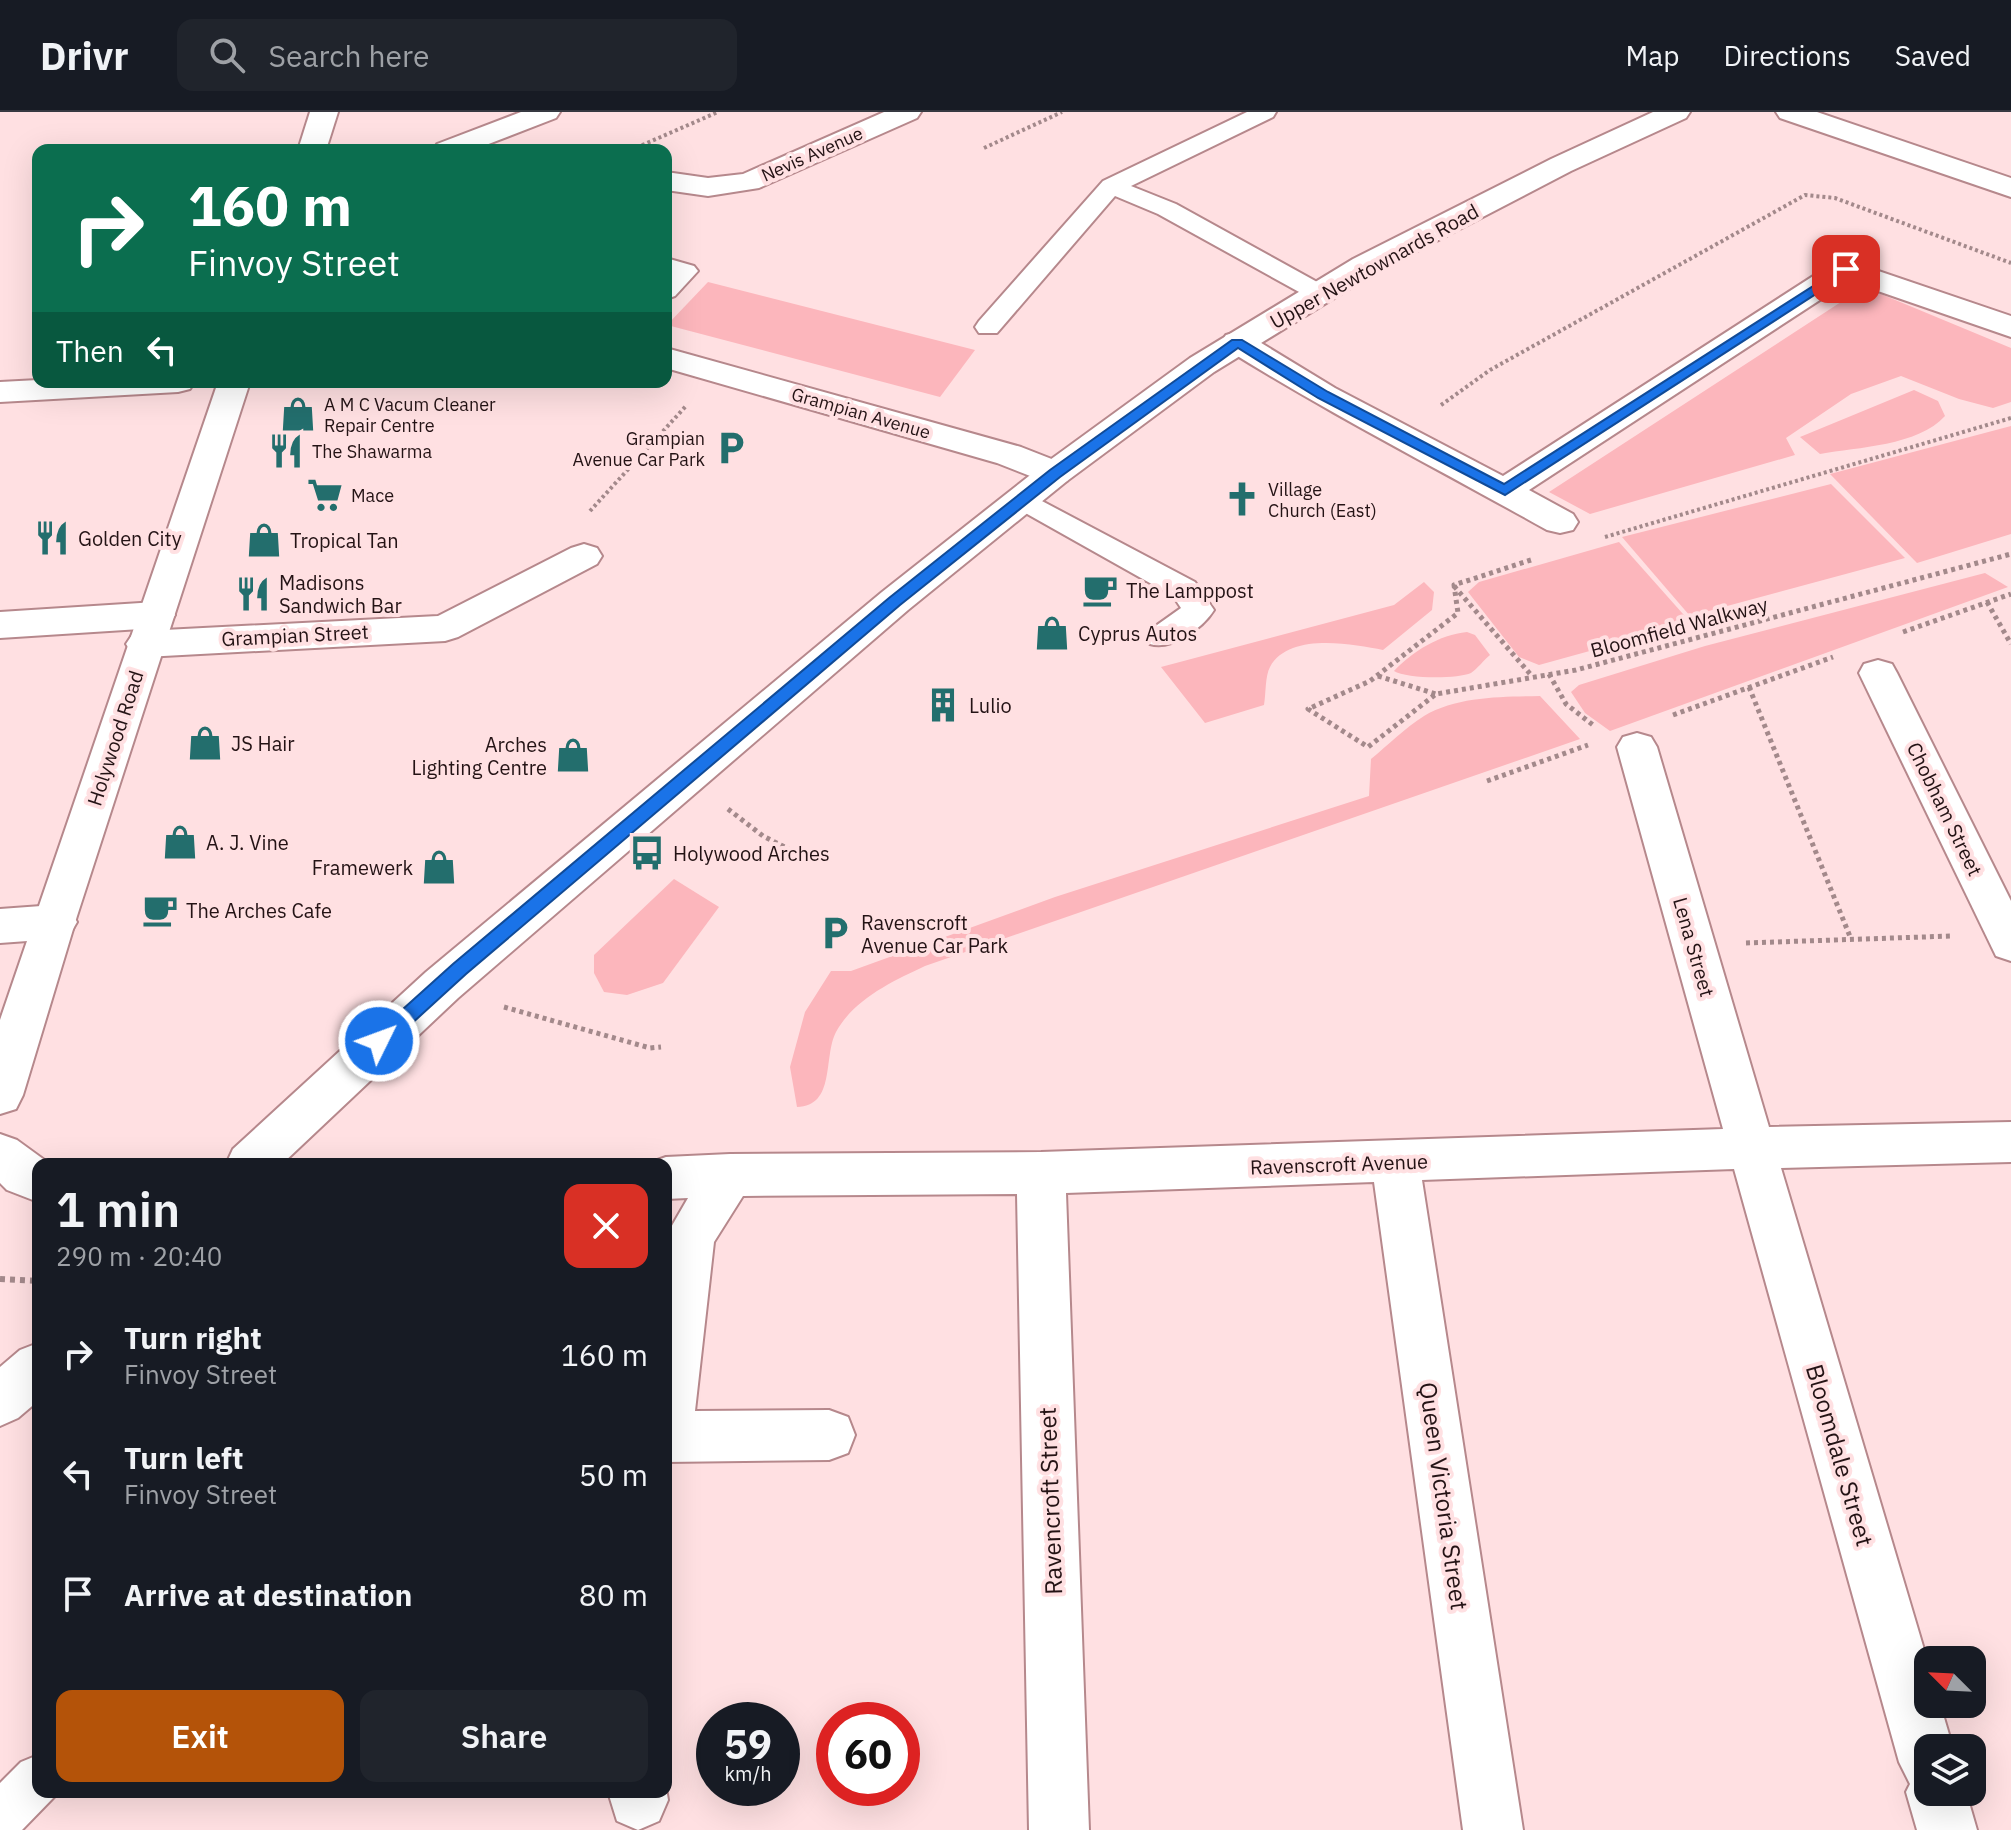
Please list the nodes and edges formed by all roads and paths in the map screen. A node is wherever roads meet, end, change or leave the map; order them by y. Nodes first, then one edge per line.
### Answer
1 (324, 112) edge
2 (546, 112) edge
3 (718, 112) edge
4 (907, 112) edge
5 (1062, 112) edge
6 (1265, 112) edge
7 (1676, 112) edge
8 (1790, 112) edge
9 (501, 131) junction
10 (530, 143) dead end
11 (314, 144) edge
12 (464, 144) edge
13 (645, 144) edge
14 (984, 148) dead end
15 (672, 182) edge
16 (1111, 186) junction
17 (2011, 188) edge
18 (2011, 263) edge
19 (672, 268) edge
20 (672, 285) edge
21 (1319, 293) junction
22 (988, 327) dead end
23 (2011, 327) edge
24 (1237, 342) junction
25 (672, 360) edge
26 (715, 371) junction
27 (71, 388) edge
28 (232, 388) edge
29 (0, 392) edge
30 (2011, 418) edge
31 (1401, 434) junction
32 (1039, 486) junction
33 (1505, 490) junction
34 (1560, 522) dead end
35 (1596, 539) dead end
36 (2011, 554) edge
37 (584, 556) joint
38 (1539, 558) dead end
39 (1454, 585) junction
40 (2011, 594) edge
41 (1987, 602) junction
42 (0, 625) edge
43 (150, 630) junction
44 (1898, 634) dead end
45 (1161, 637) dead end
46 (2011, 644) edge
47 (1838, 655) dead end
48 (1878, 673) dead end
49 (1549, 674) junction
50 (1377, 676) junction
51 (1531, 676) junction
52 (1749, 687) junction
53 (1436, 694) junction
54 (1626, 741) junction
55 (1487, 781) dead end
56 (727, 808) dead end
57 (810, 860) dead end
58 (55, 922) junction
59 (0, 926) edge
60 (1851, 939) junction
61 (2009, 940) edge
62 (1693, 945) junction
63 (504, 1007) dead end
64 (661, 1047) dead end
65 (0, 1095) edge
66 (2011, 1142) edge
67 (1751, 1148) junction
68 (0, 1154) edge
69 (256, 1158) edge
70 (1395, 1162) junction
71 (1041, 1173) junction
72 (698, 1177) edge
73 (32, 1178) edge
74 (0, 1279) edge
75 (32, 1281) edge
76 (32, 1372) edge
77 (672, 1386) edge
78 (0, 1401) edge
79 (829, 1435) dead end
80 (672, 1436) edge
81 (1920, 1734) edge
82 (32, 1785) edge
83 (1940, 1806) edge
84 (0, 1817) edge
85 (1059, 1830) edge
86 (1493, 1830) edge
87 (1947, 1830) edge

1 - 11 street
2 - 9 street
3 - 13 path
4 - 15 street, Nevis Avenue
5 - 14 path
6 - 16 lane
7 - 21 street, Upper Newtownards Road
8 - 17 street
9 - 10 street
9 - 12 street
16 - 21 lane
16 - 22 lane
18 - 31 path
19 - 20 lane
21 - 24 street, Upper Newtownards Road
23 - 33 street
24 - 31 street
24 - 32 street, Upper Newtownards Road
25 - 26 street, Grampian Avenue
26 - 32 street, Grampian Avenue
26 - 37 path
27 - 29 street
28 - 43 street, Holywood Road
30 - 35 path
31 - 33 street
32 - 45 lane
32 - 69 street, Upper Newtownards Road
33 - 34 street
36 - 49 path, Bloomfield Walkway
37 - 43 street, Grampian Street
38 - 39 path
39 - 50 path
39 - 51 path
40 - 41 path
41 - 44 path
41 - 46 path
42 - 43 street, Grampian Street
43 - 58 street, Holywood Road
47 - 52 path
48 - 61 street, Chobham Street
49 - 51 path, Bloomfield Walkway
49 - 54 path
50 - 53 path
50 - 53 path, Bloomfield Walkway
51 - 53 path, Bloomfield Walkway
52 - 54 path
52 - 60 path
54 - 55 path
54 - 62 street, Lena Street
56 - 57 path
58 - 59 street
58 - 65 street, Holywood Road
60 - 61 path
60 - 62 path
62 - 67 street, Lena Street
63 - 64 path
66 - 67 street, Ravenscroft Avenue
67 - 70 street, Ravenscroft Avenue
67 - 81 street, Bloomdale Street
68 - 73 street
70 - 71 street, Ravenscroft Avenue
70 - 86 street, Queen Victoria Street
71 - 72 street, Ravenscroft Avenue
71 - 85 street, Ravencroft Street
72 - 77 street
74 - 75 path
76 - 78 street
79 - 80 street
82 - 84 lane
83 - 87 street

